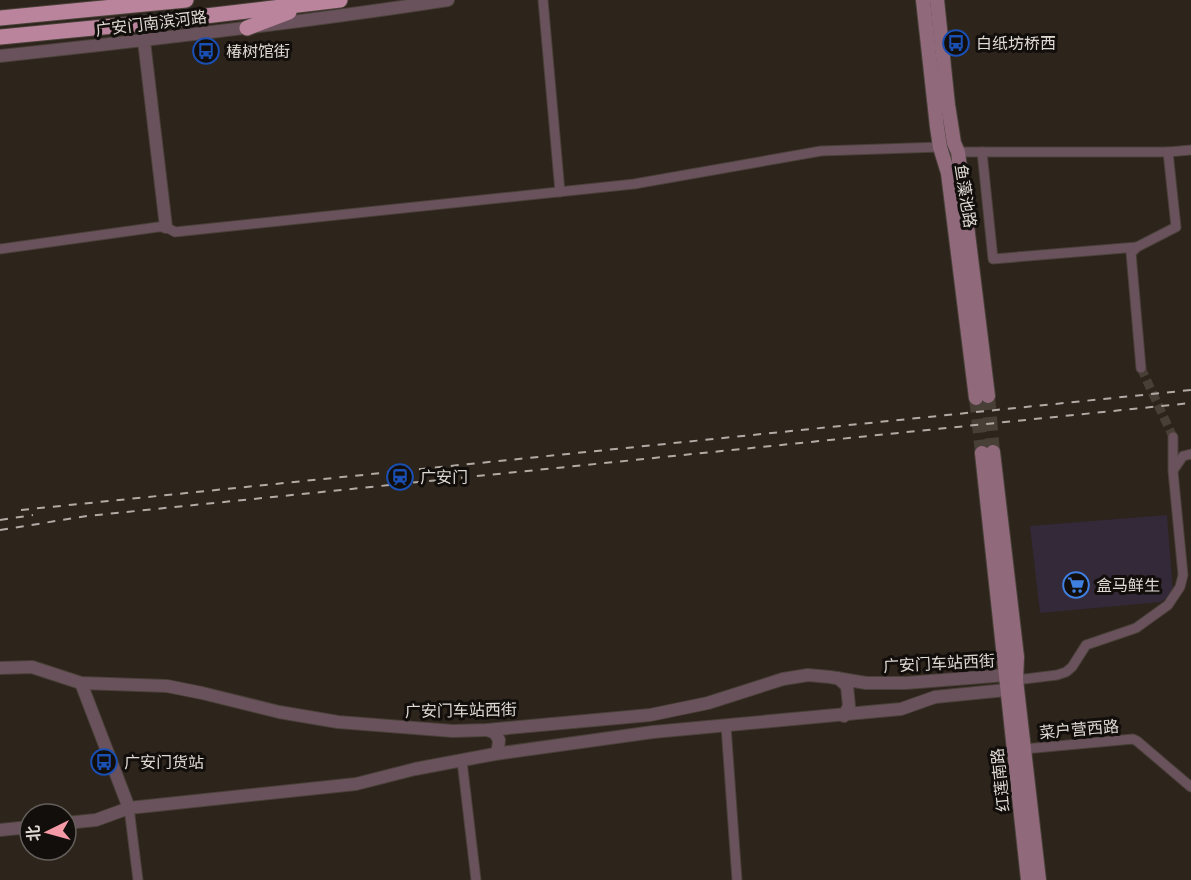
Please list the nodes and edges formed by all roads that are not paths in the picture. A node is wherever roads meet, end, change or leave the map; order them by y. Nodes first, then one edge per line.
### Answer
1 (186, 0) edge
2 (340, 0) edge
3 (448, 0) edge
4 (543, 0) edge
5 (923, 0) edge
6 (937, 0) edge
7 (308, 4) junction
8 (0, 18) edge
9 (247, 28) junction
10 (0, 37) edge
11 (141, 41) junction
12 (0, 56) edge
13 (940, 147) junction
14 (1191, 150) edge
15 (958, 152) junction
16 (981, 152) junction
17 (1168, 152) junction
18 (560, 192) junction
19 (162, 227) junction
20 (1137, 247) junction
21 (0, 249) edge
22 (1141, 368) tunnel mouth
23 (1173, 437) tunnel mouth
24 (987, 453) tunnel mouth
25 (1191, 454) edge
26 (1173, 471) junction
27 (0, 668) edge
28 (838, 678) junction
29 (1010, 682) junction
30 (81, 683) junction
31 (650, 715) junction
32 (844, 716) junction
33 (726, 726) junction
34 (487, 730) junction
35 (653, 732) junction
36 (1024, 749) junction
37 (495, 754) junction
38 (462, 761) junction
39 (1191, 787) edge
40 (129, 808) junction
41 (78, 822) edge
42 (18, 828) edge
43 (0, 830) edge
44 (138, 880) edge
45 (476, 880) edge
46 (737, 880) edge
47 (1028, 880) edge
48 (1039, 880) edge

1 - 8 highway
2 - 7 highway
3 - 9 street, 广安门南滨河路
4 - 18 street
5 - 13 main road, 鱼藻池路
6 - 15 main road, 鱼藻池路
7 - 9 highway
7 - 10 highway
9 - 11 street, 广安门南滨河路
11 - 12 street, 广安门南滨河路
11 - 19 street
13 - 15 main road, 鱼藻池路
13 - 18 street
14 - 17 street
15 - 16 street
16 - 17 street
16 - 20 street
17 - 20 street
18 - 19 street
19 - 21 street
20 - 22 street
23 - 26 street
24 - 29 main road
25 - 26 street
26 - 29 street
27 - 30 street, 广安门车站西街
28 - 29 street, 广安门车站西街
28 - 31 street, 广安门车站西街
28 - 32 street
29 - 32 street, 广安门车站西街
29 - 36 main road, 红莲南路
29 - 47 main road, 红莲南路
30 - 34 street, 广安门车站西街
30 - 40 street
31 - 34 street, 广安门车站西街
31 - 35 street
32 - 33 street, 广安门车站西街
33 - 35 street, 广安门车站西街
33 - 46 street
34 - 37 street
35 - 37 street, 广安门车站西街
36 - 39 street, 菜户营西路
36 - 48 main road, 红莲南路
37 - 38 street, 广安门车站西街
38 - 40 street, 广安门车站西街
38 - 45 street
40 - 41 street, 广安门车站西街
40 - 44 street
42 - 43 street

